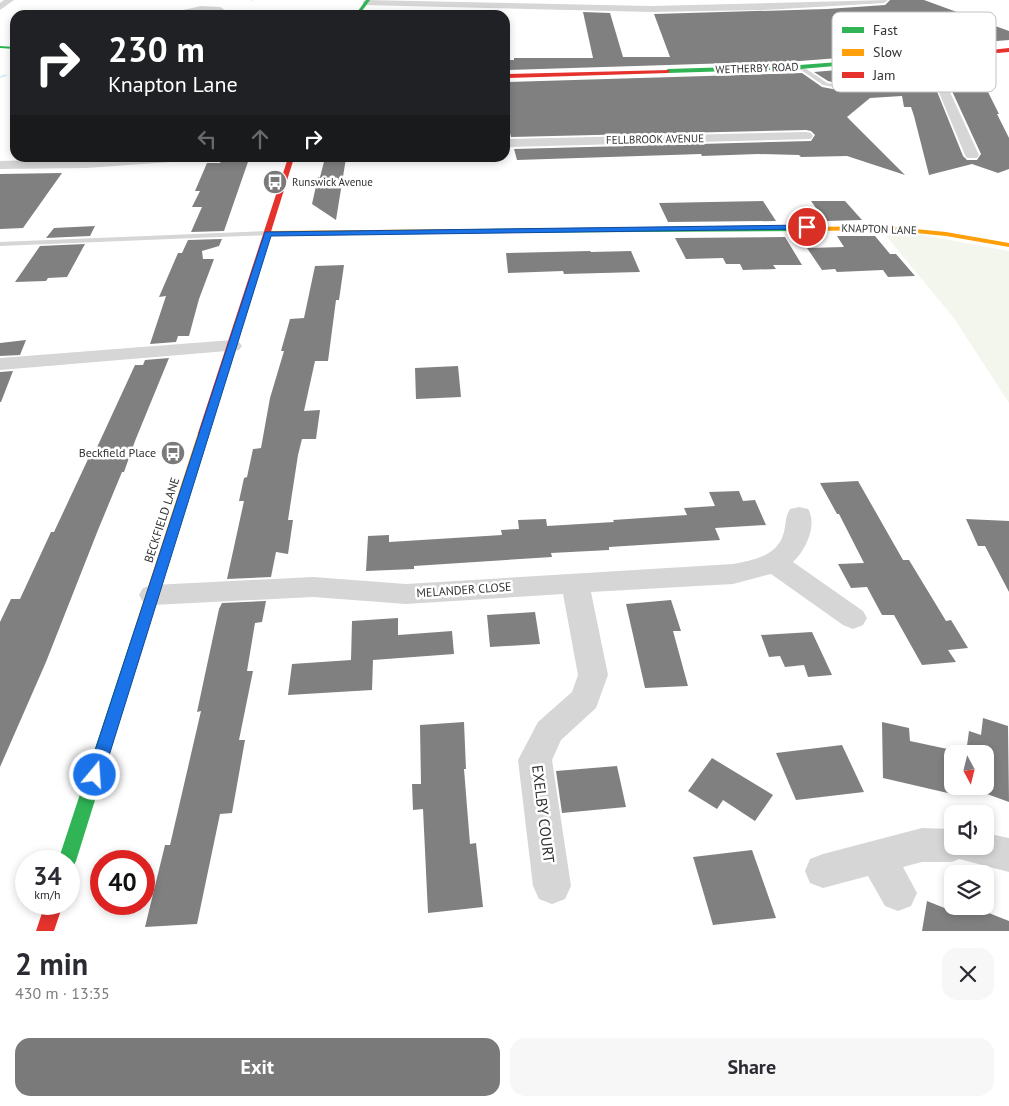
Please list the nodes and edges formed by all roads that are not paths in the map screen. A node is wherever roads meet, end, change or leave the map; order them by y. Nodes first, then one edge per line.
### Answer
1 (10, 0) edge
2 (675, 0) edge
3 (884, 0) edge
4 (367, 2) edge
5 (480, 3) edge
6 (0, 7) edge
7 (680, 9) junction
8 (196, 10) edge
9 (220, 10) dead end
10 (1009, 50) edge
11 (996, 51) edge
12 (832, 64) edge
13 (800, 67) junction
14 (510, 76) edge
15 (832, 85) edge
16 (945, 92) edge
17 (806, 136) dead end
18 (510, 143) edge
19 (972, 155) dead end
20 (102, 162) edge
21 (290, 162) edge
22 (0, 166) edge
23 (268, 233) junction
24 (0, 244) edge
25 (1009, 246) edge
26 (232, 346) junction
27 (0, 364) edge
28 (799, 516) dead end
29 (774, 562) junction
30 (575, 583) junction
31 (153, 595) junction
32 (853, 618) dead end
33 (944, 845) edge
34 (72, 850) edge
35 (994, 852) edge
36 (1009, 855) edge
37 (876, 857) junction
38 (823, 871) dead end
39 (552, 886) dead end
40 (898, 893) dead end
41 (50, 915) edge
42 (45, 931) edge

1 - 6 street
2 - 7 street
3 - 7 street
4 - 5 street
5 - 7 street
8 - 9 street
10 - 11 street, WETHERBY ROAD
12 - 13 street, WETHERBY ROAD
13 - 14 street, WETHERBY ROAD
13 - 15 lane
16 - 19 street
17 - 18 street, FELLBROOK AVENUE
20 - 22 street
21 - 23 street, BECKFIELD LANE
23 - 24 lane
23 - 25 street, KNAPTON LANE
23 - 26 street, BECKFIELD LANE
26 - 27 street
26 - 31 street, BECKFIELD LANE
28 - 29 street, MELANDER CLOSE
29 - 30 street, MELANDER CLOSE
29 - 32 street
30 - 31 street, MELANDER CLOSE
30 - 39 street, EXELBY COURT
31 - 34 street, BECKFIELD LANE
33 - 37 street
35 - 36 street
37 - 38 street
37 - 40 street
41 - 42 street

